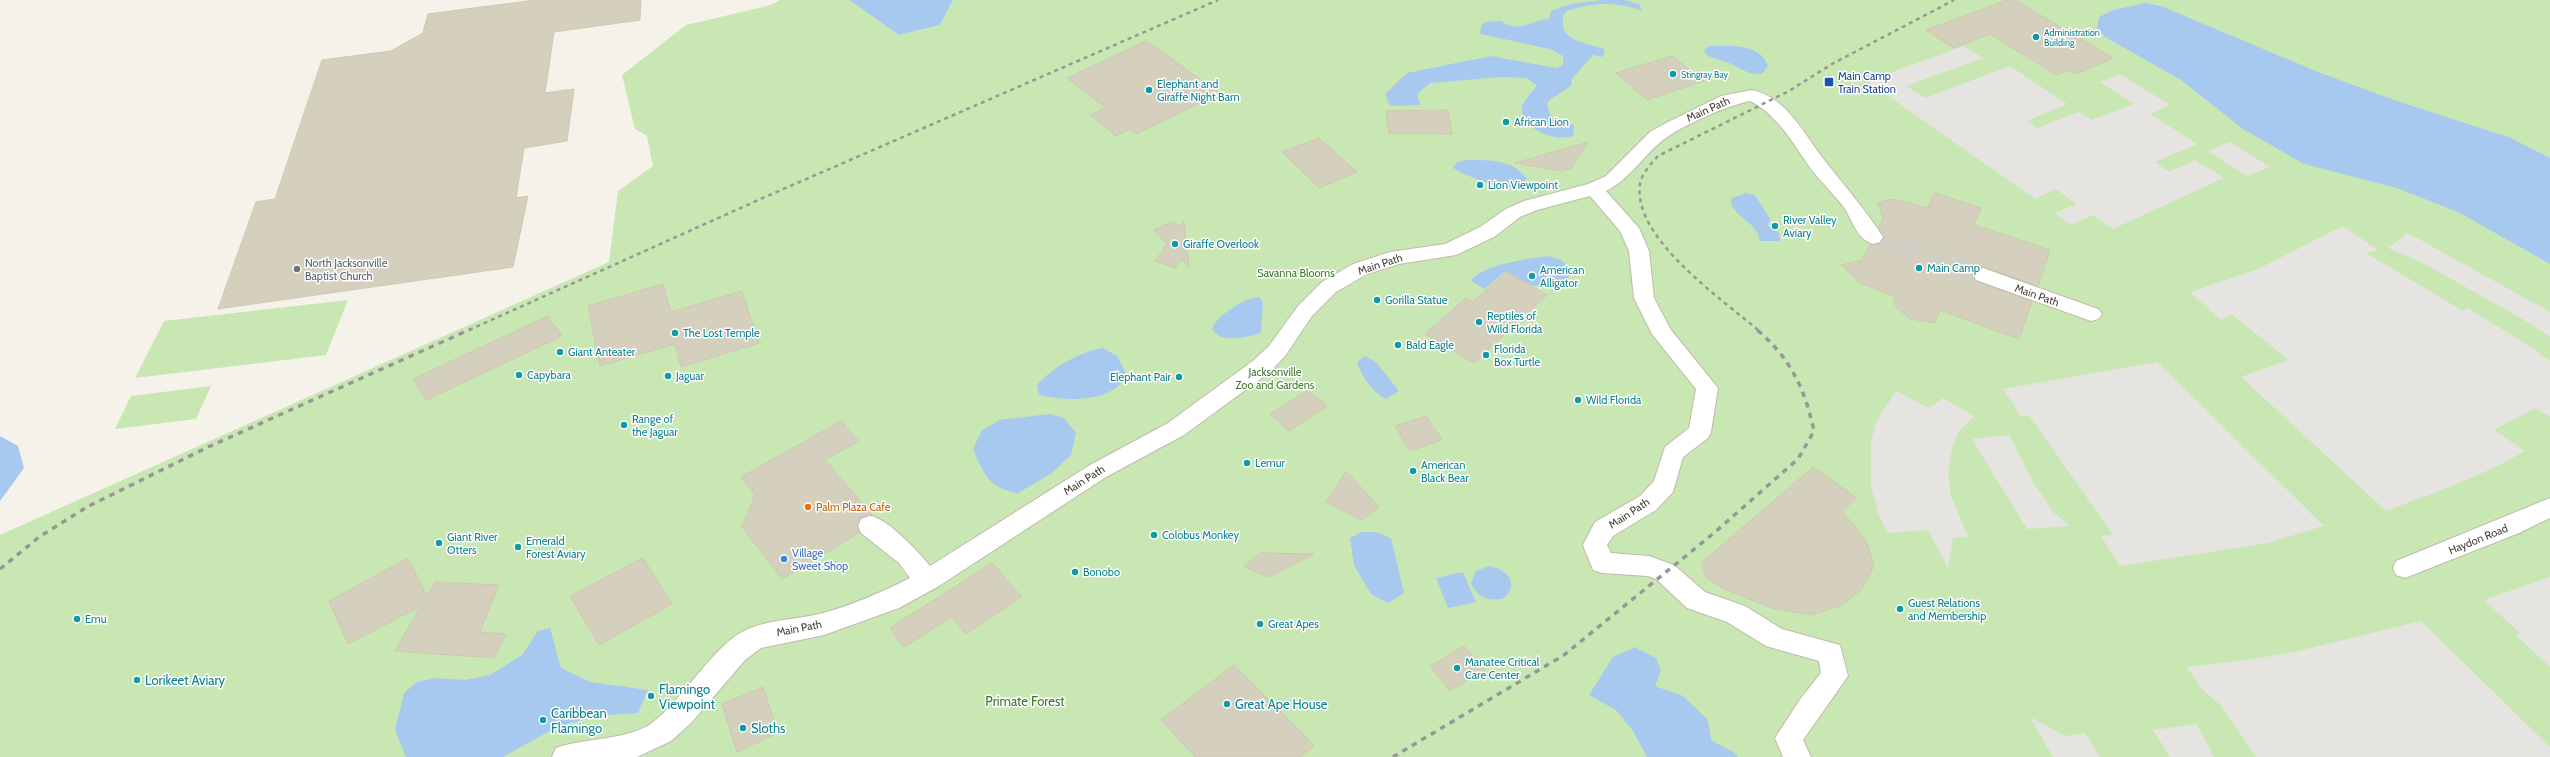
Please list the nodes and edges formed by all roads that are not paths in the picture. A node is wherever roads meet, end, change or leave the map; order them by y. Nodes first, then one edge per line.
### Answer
1 (1594, 189) junction
2 (1873, 237) tunnel mouth
3 (1983, 275) tunnel mouth
4 (2091, 314) dead end
5 (2550, 507) edge
6 (870, 526) dead end
7 (2405, 568) dead end
8 (926, 581) junction
9 (566, 757) edge
10 (1797, 757) edge

1 - 2 street, Main Path
1 - 8 street, Main Path
1 - 10 street, Main Path
3 - 4 street, Main Path
5 - 7 street, Haydon Road
6 - 8 street
8 - 9 street, Main Path

